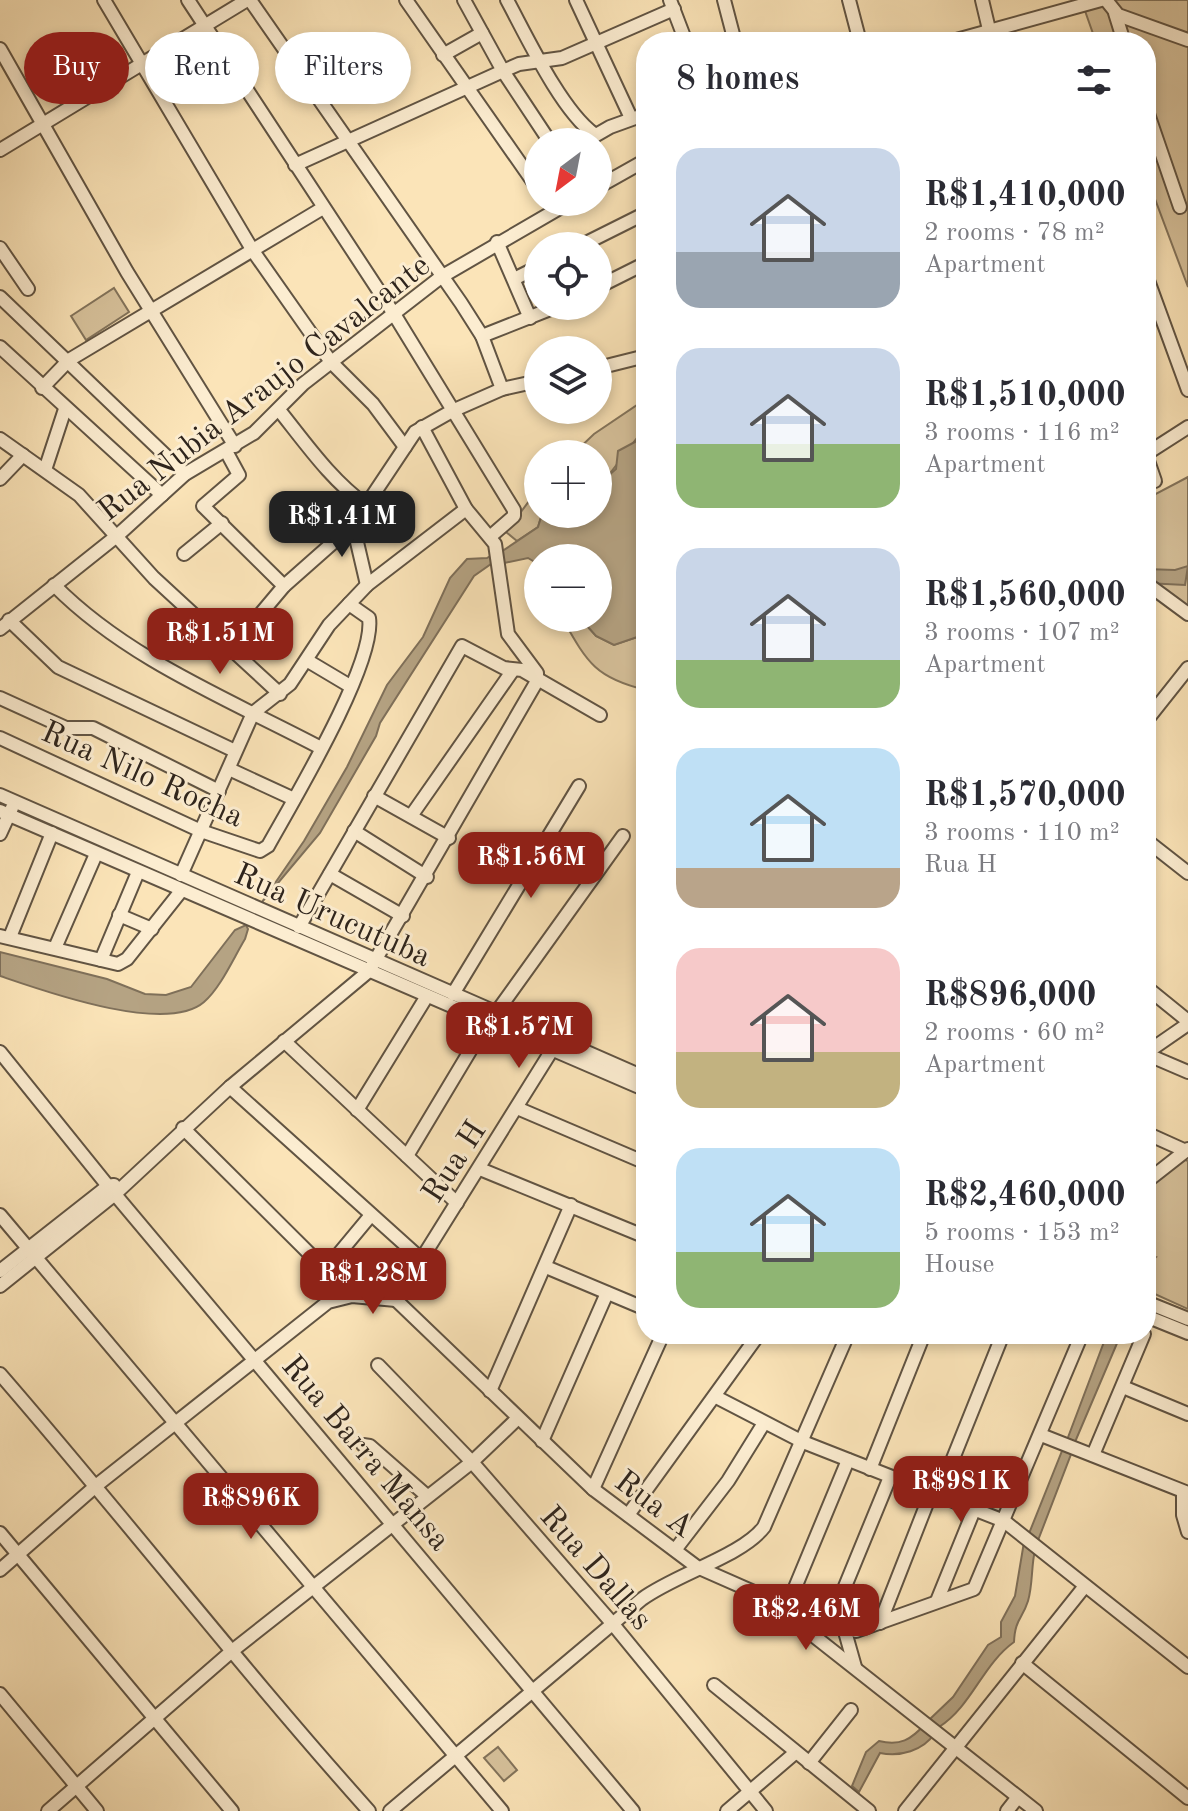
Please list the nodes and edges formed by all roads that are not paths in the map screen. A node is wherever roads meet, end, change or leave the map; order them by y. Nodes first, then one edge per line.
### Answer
1 (104, 0) edge
2 (188, 0) edge
3 (248, 0) edge
4 (406, 0) edge
5 (464, 0) edge
6 (507, 0) edge
7 (576, 0) edge
8 (724, 0) edge
9 (849, 0) edge
10 (982, 0) edge
11 (1103, 0) edge
12 (672, 5) edge
13 (1115, 13) junction
14 (204, 26) junction
15 (682, 32) edge
16 (732, 32) edge
17 (857, 32) edge
18 (990, 32) edge
19 (1003, 32) edge
20 (1121, 32) edge
21 (482, 33) junction
22 (1188, 40) edge
23 (595, 43) junction
24 (0, 49) edge
25 (443, 55) junction
26 (540, 63) junction
27 (142, 64) junction
28 (503, 71) junction
29 (467, 88) junction
30 (636, 117) edge
31 (631, 118) junction
32 (43, 124) junction
33 (541, 128) edge
34 (583, 128) edge
35 (610, 128) edge
36 (1156, 137) edge
37 (348, 140) junction
38 (0, 150) edge
39 (295, 165) junction
40 (524, 166) edge
41 (636, 166) edge
42 (612, 179) edge
43 (1180, 207) dead end
44 (323, 208) junction
45 (544, 216) edge
46 (636, 218) edge
47 (608, 232) edge
48 (497, 242) junction
49 (0, 248) edge
50 (253, 251) junction
51 (636, 268) edge
52 (524, 274) edge
53 (441, 277) junction
54 (514, 279) junction
55 (612, 280) edge
56 (28, 289) dead end
57 (0, 297) edge
58 (1156, 302) edge
59 (524, 303) edge
60 (150, 310) junction
61 (394, 314) junction
62 (525, 320) edge
63 (482, 336) junction
64 (0, 347) edge
65 (636, 358) edge
66 (69, 360) junction
67 (331, 362) junction
68 (612, 364) edge
69 (524, 384) edge
70 (42, 388) junction
71 (502, 389) junction
72 (1188, 390) edge
73 (65, 409) junction
74 (279, 410) junction
75 (452, 411) junction
76 (422, 427) junction
77 (1188, 427) edge
78 (0, 439) edge
79 (405, 447) junction
80 (230, 448) junction
81 (1156, 448) edge
82 (23, 455) junction
83 (45, 470) junction
84 (185, 474) junction
85 (0, 479) edge
86 (162, 495) junction
87 (367, 506) junction
88 (466, 509) junction
89 (222, 523) junction
90 (353, 525) junction
91 (118, 535) junction
92 (491, 536) junction
93 (184, 554) dead end
94 (54, 585) junction
95 (367, 585) junction
96 (284, 586) junction
97 (1156, 590) edge
98 (349, 604) junction
99 (1188, 614) edge
100 (4, 624) edge
101 (232, 648) junction
102 (308, 661) junction
103 (1188, 668) edge
104 (513, 670) junction
105 (537, 681) junction
106 (350, 686) junction
107 (280, 694) junction
108 (0, 698) edge
109 (1156, 708) edge
110 (253, 713) junction
111 (600, 715) dead end
112 (0, 738) edge
113 (321, 748) junction
114 (235, 751) junction
115 (229, 769) junction
116 (579, 786) dead end
117 (219, 791) junction
118 (374, 796) junction
119 (294, 799) junction
120 (4, 804) edge
121 (411, 816) junction
122 (201, 831) junction
123 (354, 831) junction
124 (52, 833) junction
125 (0, 834) edge
126 (623, 836) dead end
127 (449, 838) junction
128 (1156, 848) edge
129 (96, 854) junction
130 (138, 872) junction
131 (1188, 873) edge
132 (330, 874) junction
133 (181, 875) junction
134 (427, 877) junction
135 (181, 891) junction
136 (119, 915) junction
137 (403, 916) junction
138 (299, 927) junction
139 (152, 929) junction
140 (5, 937) edge
141 (55, 948) junction
142 (101, 960) junction
143 (372, 966) junction
144 (453, 994) junction
145 (1156, 995) edge
146 (427, 996) junction
147 (492, 1017) junction
148 (1188, 1022) edge
149 (284, 1041) junction
150 (1156, 1046) edge
151 (552, 1050) junction
152 (0, 1052) edge
153 (1156, 1058) edge
154 (600, 1065) junction
155 (1188, 1072) edge
156 (620, 1073) junction
157 (636, 1076) edge
158 (636, 1083) edge
159 (230, 1087) junction
160 (517, 1108) junction
161 (357, 1110) junction
162 (183, 1128) junction
163 (1156, 1137) edge
164 (1187, 1150) edge
165 (407, 1156) junction
166 (636, 1159) edge
167 (480, 1169) junction
168 (1156, 1174) edge
169 (114, 1188) junction
170 (457, 1203) junction
171 (571, 1205) junction
172 (0, 1215) edge
173 (371, 1215) junction
174 (636, 1233) edge
175 (31, 1252) junction
176 (421, 1259) junction
177 (546, 1267) junction
178 (327, 1268) junction
179 (0, 1271) edge
180 (0, 1286) edge
181 (607, 1293) junction
182 (352, 1296) junction
183 (396, 1300) junction
184 (636, 1305) edge
185 (1156, 1306) edge
186 (1188, 1319) edge
187 (1156, 1327) edge
188 (1188, 1333) edge
189 (658, 1344) edge
190 (752, 1344) edge
191 (844, 1344) edge
192 (920, 1344) edge
193 (999, 1344) edge
194 (1078, 1344) edge
195 (1140, 1344) edge
196 (255, 1358) junction
197 (378, 1365) dead end
198 (0, 1374) edge
199 (1123, 1387) junction
200 (490, 1391) junction
201 (716, 1397) junction
202 (1188, 1414) edge
203 (517, 1419) junction
204 (175, 1422) junction
205 (764, 1423) junction
206 (1041, 1435) junction
207 (542, 1441) junction
208 (803, 1442) junction
209 (363, 1445) dead end
210 (1093, 1455) junction
211 (848, 1460) junction
212 (472, 1462) junction
213 (870, 1469) junction
214 (890, 1477) junction
215 (97, 1485) junction
216 (593, 1489) junction
217 (1185, 1492) edge
218 (934, 1494) junction
219 (427, 1496) junction
220 (974, 1510) junction
221 (628, 1515) junction
222 (1004, 1521) junction
223 (392, 1523) junction
224 (1188, 1532) edge
225 (0, 1533) edge
226 (675, 1550) junction
227 (19, 1554) junction
228 (697, 1567) junction
229 (0, 1570) edge
230 (1085, 1586) junction
231 (313, 1589) junction
232 (937, 1601) junction
233 (787, 1607) junction
234 (612, 1623) junction
235 (830, 1623) junction
236 (880, 1623) junction
237 (844, 1628) junction
238 (232, 1651) junction
239 (1022, 1663) junction
240 (1188, 1667) edge
241 (855, 1668) junction
242 (714, 1685) dead end
243 (531, 1689) junction
244 (0, 1694) edge
245 (851, 1710) dead end
246 (154, 1718) junction
247 (956, 1745) junction
248 (795, 1753) junction
249 (454, 1755) junction
250 (809, 1763) junction
251 (76, 1786) junction
252 (750, 1792) junction
253 (1018, 1797) junction
254 (1188, 1798) edge
255 (48, 1811) edge
256 (97, 1811) edge
257 (232, 1811) edge
258 (369, 1811) edge
259 (390, 1811) edge
260 (502, 1811) edge
261 (633, 1811) edge
262 (727, 1811) edge
263 (766, 1811) edge
264 (869, 1811) edge
265 (905, 1811) edge
266 (1007, 1811) edge
267 (1036, 1811) edge

1 - 27 street
2 - 14 street
3 - 14 street
3 - 37 street
4 - 25 street
5 - 21 street
6 - 26 street
7 - 23 street
8 - 16 street
9 - 17 street
10 - 18 street
11 - 13 street
11 - 19 street
12 - 15 street
12 - 23 street
13 - 20 street
13 - 22 street
14 - 27 street
14 - 39 street
21 - 25 street
21 - 28 street
23 - 26 street
23 - 31 street
24 - 32 street
25 - 29 street
26 - 28 street
26 - 34 street
27 - 32 street
27 - 50 street
28 - 29 street
28 - 33 street
29 - 37 street
29 - 40 street
30 - 31 street
31 - 35 street
32 - 38 street
32 - 60 street
36 - 43 street
37 - 39 street
37 - 53 street
39 - 44 street
41 - 42 street
44 - 50 street
44 - 61 street
45 - 48 street, Rua Nubia Araujo Cavalcante
46 - 47 street
48 - 53 street, Rua Nubia Araujo Cavalcante
48 - 54 street
49 - 56 street
50 - 60 street
50 - 67 street
51 - 55 street
52 - 54 street
53 - 61 street, Rua Nubia Araujo Cavalcante
53 - 63 street
54 - 59 street
57 - 66 street
58 - 72 street
60 - 66 street
60 - 80 street
61 - 67 street, Rua Nubia Araujo Cavalcante
61 - 75 street
62 - 63 street
63 - 71 street
64 - 70 street
65 - 68 street
66 - 70 street
66 - 84 street
67 - 74 street, Rua Nubia Araujo Cavalcante
67 - 79 street
69 - 71 street
70 - 73 street
71 - 75 street
73 - 83 street
73 - 86 street
74 - 80 street, Rua Nubia Araujo Cavalcante
74 - 87 street
75 - 76 street
75 - 92 street
76 - 79 street
76 - 88 street
77 - 81 street
78 - 82 street
79 - 87 street
80 - 84 street, Rua Nubia Araujo Cavalcante
80 - 89 street
82 - 83 street
82 - 85 street
83 - 91 street
84 - 86 street, Rua Nubia Araujo Cavalcante
86 - 91 street, Rua Nubia Araujo Cavalcante
87 - 90 street
88 - 92 street
88 - 95 street
89 - 93 street
89 - 96 street
90 - 95 street
90 - 96 street
91 - 94 street, Rua Nubia Araujo Cavalcante
91 - 101 street
92 - 105 street
94 - 100 street, Rua Nubia Araujo Cavalcante
94 - 110 street
95 - 98 street
96 - 101 street
97 - 99 street
98 - 102 street
98 - 106 street
100 - 114 street
101 - 107 street
102 - 106 street
102 - 107 street
103 - 109 street
104 - 105 street
104 - 118 street
104 - 121 street
105 - 111 street
105 - 127 street
106 - 113 street
107 - 110 street
108 - 117 street
110 - 113 street
110 - 114 street
112 - 122 street, Rua Nilo Rocha
113 - 119 street
114 - 115 street
115 - 117 street
115 - 119 street
116 - 144 street
117 - 122 street
118 - 121 street
118 - 123 street
119 - 122 street, Rua Nilo Rocha
120 - 124 street, Rua Urucutuba
120 - 125 street
120 - 133 street, Rua Urucutuba
121 - 127 street
122 - 133 street
123 - 132 street
123 - 134 street
124 - 129 street, Rua Urucutuba
124 - 140 street
126 - 147 street
127 - 134 street
128 - 131 street
129 - 130 street, Rua Urucutuba
129 - 141 street
130 - 135 street, Rua Urucutuba
130 - 136 street
132 - 137 street
132 - 138 street
133 - 138 street, Rua Urucutuba
134 - 137 street
135 - 139 street
135 - 143 street, Rua Urucutuba
136 - 139 street
136 - 142 street
137 - 143 street
138 - 143 street, Rua Urucutuba
139 - 142 street
140 - 141 street
141 - 142 street
143 - 144 street, Rua Urucutuba
143 - 146 street, Rua Urucutuba
143 - 149 street
144 - 147 street, Rua Urucutuba
145 - 148 street
146 - 147 street, Rua Urucutuba
146 - 161 street
147 - 151 street, Rua Urucutuba
147 - 154 street, Rua Urucutuba
147 - 165 street
148 - 150 street
149 - 159 street
149 - 161 street
151 - 154 street, Rua Urucutuba
151 - 160 street, Rua H
152 - 169 street, Rua Barra Mansa
153 - 155 street
154 - 156 street, Rua Urucutuba
156 - 157 street, Rua Urucutuba
156 - 158 street, Rua Urucutuba
159 - 162 street
159 - 173 street
160 - 166 street
160 - 167 street, Rua H
161 - 165 street
162 - 169 street
162 - 178 street
163 - 164 street
164 - 168 street
165 - 170 street
167 - 170 street, Rua H
167 - 171 street
169 - 175 street
169 - 196 street, Rua Barra Mansa
170 - 176 street, Rua H
171 - 174 street
171 - 177 street
172 - 175 street
173 - 176 street
173 - 178 street
175 - 179 street
175 - 180 street
175 - 204 street
176 - 183 street, Rua H
177 - 181 street
177 - 200 street
178 - 182 street
181 - 184 street
181 - 207 street
182 - 183 street
182 - 196 street
183 - 200 street, Rua A
185 - 186 street
187 - 188 street
189 - 216 street
190 - 201 street
191 - 208 street
192 - 213 street
193 - 218 street
194 - 206 street
195 - 199 street
196 - 204 street
196 - 223 street, Rua Barra Mansa
197 - 212 street, Rua Dallas
198 - 215 street
199 - 202 street
199 - 210 street
200 - 203 street, Rua A
201 - 205 street
201 - 221 street
203 - 207 street, Rua A
203 - 212 street
204 - 215 street
204 - 231 street
205 - 208 street
205 - 226 street
206 - 210 street
206 - 222 street
207 - 216 street, Rua A
208 - 211 street
208 - 228 street
209 - 219 street
210 - 217 street
211 - 213 street
211 - 233 street
212 - 219 street
212 - 234 street, Rua Dallas
213 - 214 street
214 - 218 street
214 - 235 street
215 - 227 street
215 - 238 street
216 - 221 street, Rua A
217 - 224 street
218 - 220 street
218 - 236 street
219 - 223 street
220 - 222 street
220 - 232 street
221 - 226 street, Rua A
222 - 230 street
222 - 232 street, Rua A
223 - 231 street
223 - 243 street, Rua Barra Mansa
225 - 227 street
226 - 228 street, Rua A
227 - 229 street
227 - 246 street
228 - 233 street, Rua A
228 - 234 street
230 - 239 street
230 - 240 street
231 - 238 street
231 - 249 street
232 - 236 street, Rua A
233 - 235 street, Rua A
233 - 241 street
234 - 243 street
234 - 252 street, Rua Dallas
235 - 237 street, Rua A
236 - 237 street, Rua A
237 - 241 street
238 - 246 street
238 - 258 street
239 - 247 street
239 - 254 street
241 - 247 street
242 - 248 street
243 - 249 street
243 - 261 street, Rua Barra Mansa
244 - 251 street
245 - 250 street
246 - 251 street
246 - 257 street
247 - 253 street
247 - 265 street
248 - 250 street
248 - 252 street
249 - 259 street
249 - 260 street
250 - 264 street
251 - 255 street
251 - 256 street
252 - 262 street
252 - 263 street, Rua Dallas
253 - 266 street
253 - 267 street

